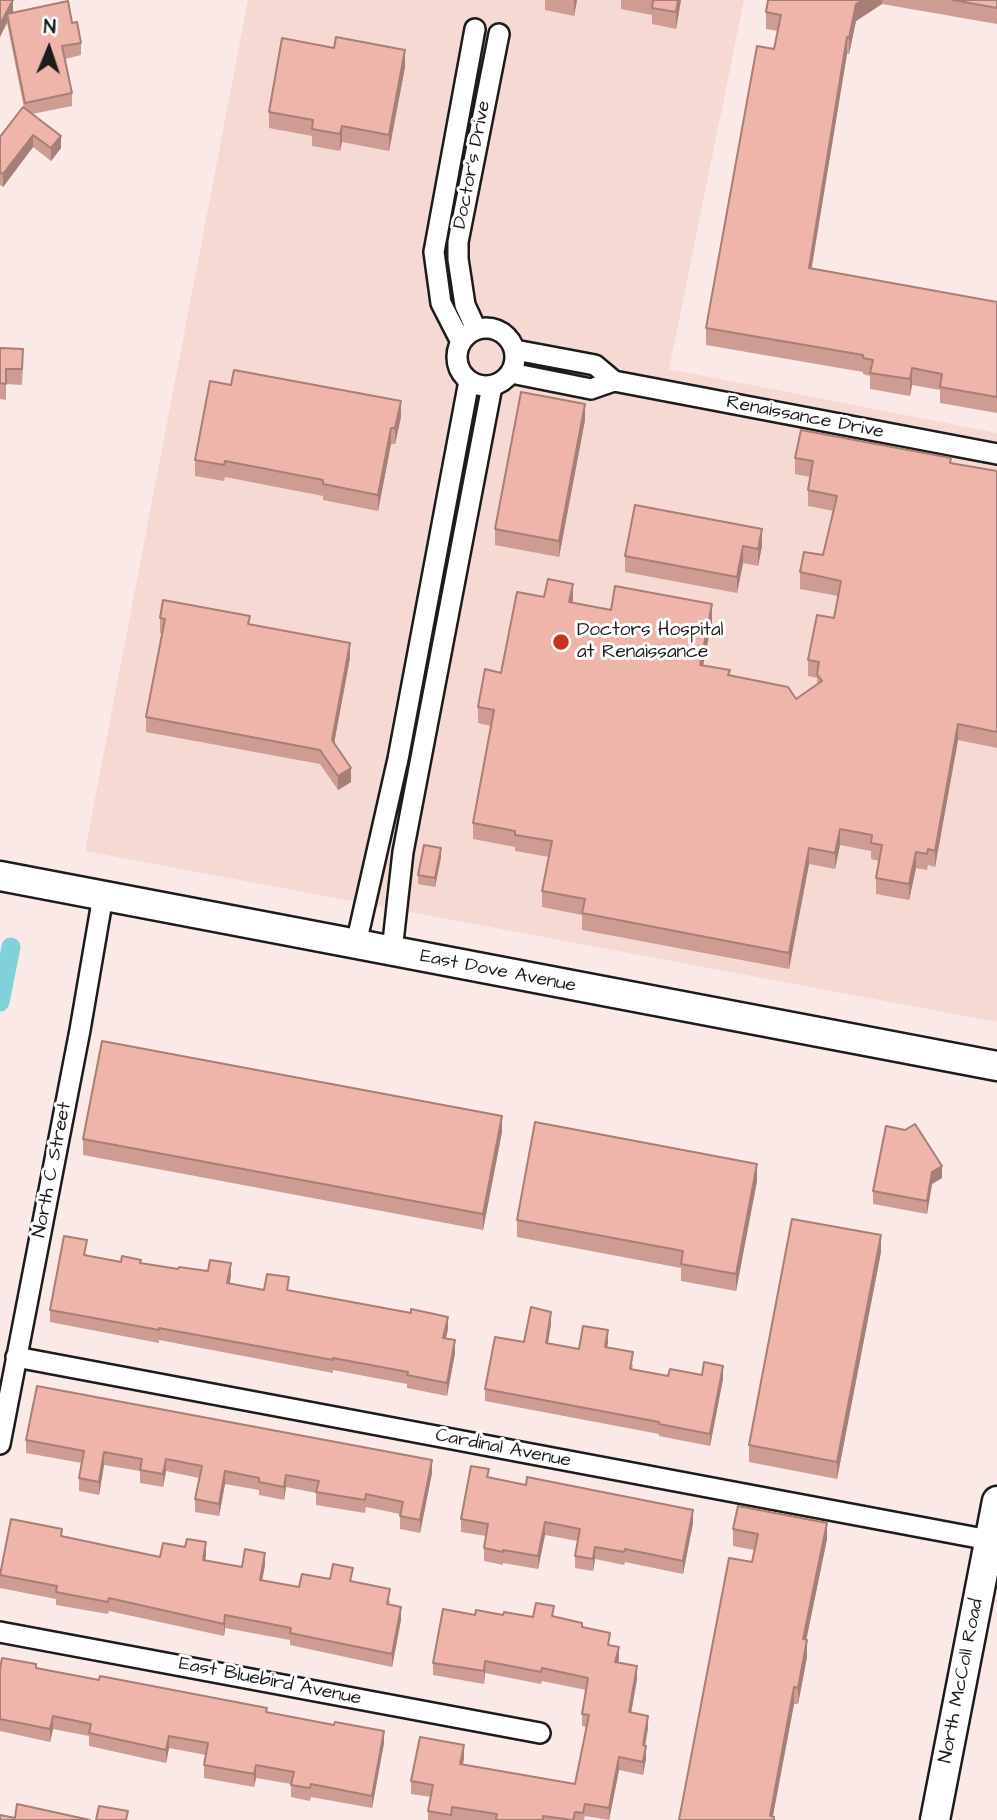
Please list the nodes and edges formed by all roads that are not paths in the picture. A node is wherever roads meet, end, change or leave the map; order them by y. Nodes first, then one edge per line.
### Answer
1 (475, 29) dead end
2 (499, 34) dead end
3 (465, 84) junction
4 (488, 88) junction
5 (436, 238) junction
6 (458, 242) junction
7 (465, 305) junction
8 (446, 311) junction
9 (476, 329) junction
10 (461, 342) junction
11 (515, 350) junction
12 (511, 373) junction
13 (469, 381) junction
14 (614, 381) junction
15 (492, 386) junction
16 (997, 454) edge
17 (450, 489) junction
18 (472, 493) junction
19 (437, 553) junction
20 (460, 557) junction
21 (429, 597) junction
22 (451, 601) junction
23 (407, 708) junction
24 (430, 712) junction
25 (398, 759) junction
26 (421, 763) junction
27 (383, 826) junction
28 (407, 831) junction
29 (0, 876) edge
30 (103, 895) junction
31 (356, 944) junction
32 (392, 951) junction
33 (997, 1066) edge
34 (16, 1357) junction
35 (0, 1444) edge
36 (997, 1500) edge
37 (989, 1540) junction
38 (0, 1632) edge
39 (540, 1732) dead end
40 (935, 1820) edge

1 - 3 street, Doctor's Drive
2 - 4 street, Doctor's Drive
3 - 4 street, Doctor's Drive
3 - 5 street, Doctor's Drive
4 - 6 street, Doctor's Drive
5 - 6 street, Doctor's Drive
5 - 8 street, Doctor's Drive
6 - 7 street, Doctor's Drive
7 - 8 street
7 - 9 street, Doctor's Drive
8 - 10 street, Doctor's Drive
9 - 10 street
9 - 11 street
10 - 13 street, Doctor's Drive
11 - 12 street
11 - 14 street, Renaissance Drive
12 - 14 street, Renaissance Drive
12 - 15 street
13 - 15 street
13 - 17 street, Doctor's Drive
14 - 16 street, Renaissance Drive
15 - 18 street
17 - 18 street
17 - 19 street, Doctor's Drive
18 - 20 street
19 - 20 street
19 - 21 street, Doctor's Drive
20 - 22 street
21 - 22 street
21 - 23 street, Doctor's Drive
22 - 24 street
23 - 24 street
23 - 25 street, Doctor's Drive
24 - 26 street
25 - 26 street
25 - 27 street, Doctor's Drive
26 - 28 street
27 - 28 street
27 - 31 street, Doctor's Drive
28 - 32 street
29 - 30 main road, East Dove Avenue
30 - 31 main road, East Dove Avenue
30 - 34 street, North C Street
31 - 32 main road, East Dove Avenue
32 - 33 main road, East Dove Avenue
34 - 35 street, North C Street
34 - 37 street, Cardinal Avenue
36 - 37 main road, North McColl Road
37 - 40 main road, North McColl Road
38 - 39 street, East Bluebird Avenue

